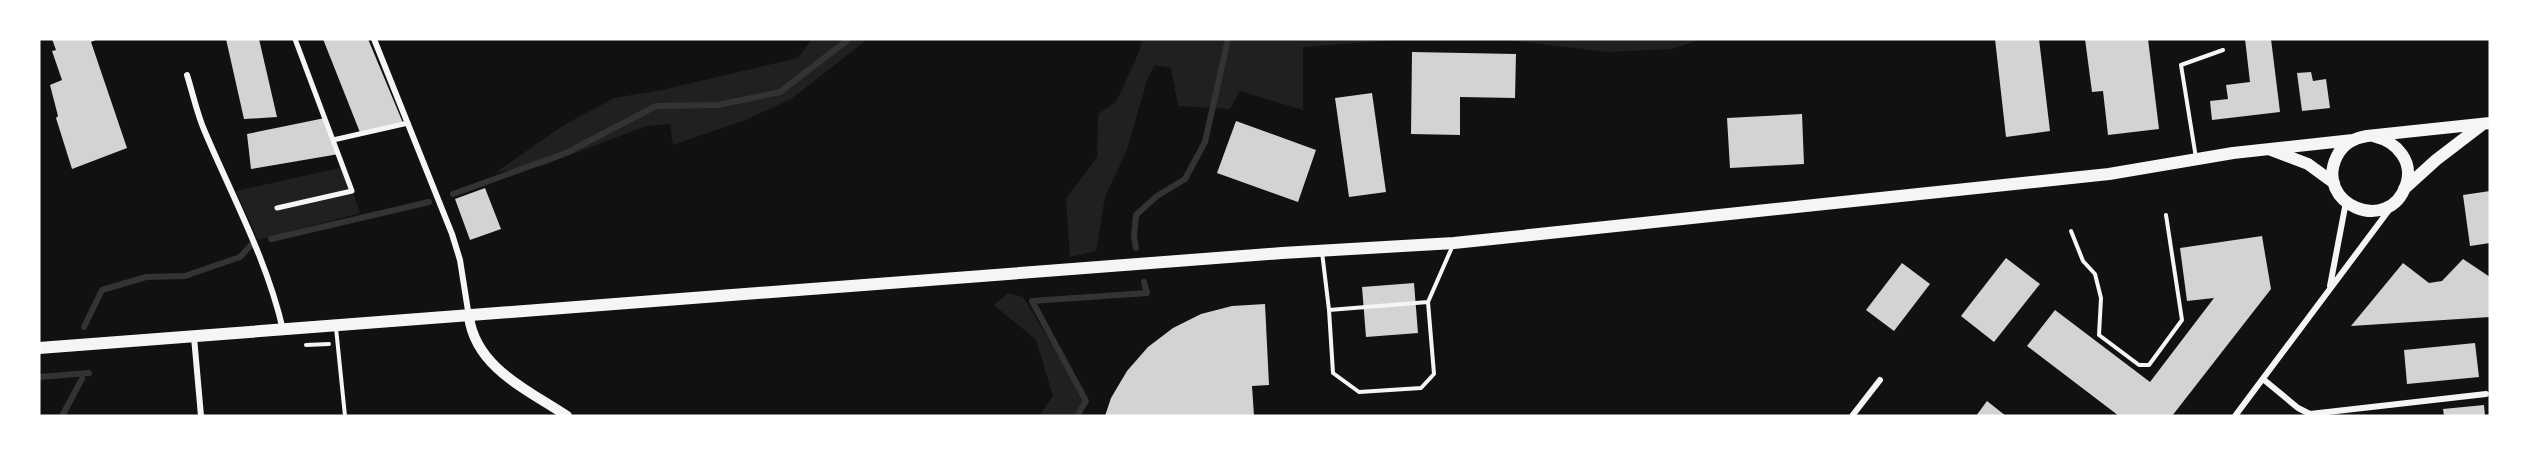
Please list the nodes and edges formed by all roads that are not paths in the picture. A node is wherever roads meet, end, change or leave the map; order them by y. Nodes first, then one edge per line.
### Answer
1 (295, 39) edge
2 (374, 39) edge
3 (2223, 50) dead end
4 (187, 75) dead end
5 (408, 123) junction
6 (2487, 123) edge
7 (2376, 136) junction
8 (333, 140) junction
9 (2353, 140) junction
10 (2267, 149) junction
11 (2196, 159) junction
12 (2334, 183) junction
13 (2404, 189) junction
14 (2397, 200) junction
15 (2346, 202) junction
16 (277, 208) dead end
17 (1454, 243) junction
18 (1322, 251) junction
19 (2330, 290) junction
20 (1428, 302) junction
21 (1329, 310) junction
22 (469, 317) junction
23 (336, 327) junction
24 (283, 331) junction
25 (194, 337) junction
26 (39, 348) edge
27 (2264, 379) junction
28 (1880, 380) dead end
29 (2486, 394) dead end
30 (201, 416) edge
31 (345, 416) edge
32 (567, 416) edge
33 (1852, 416) edge
34 (2235, 416) edge

1 - 8 street
2 - 5 street
3 - 11 lane
4 - 24 street
5 - 8 street
5 - 22 street
6 - 7 main road
6 - 13 main road
7 - 9 main road
7 - 13 main road
8 - 16 street
9 - 10 main road
9 - 12 main road
10 - 11 main road
10 - 12 main road
11 - 17 main road
12 - 15 main road
13 - 14 main road
14 - 15 main road
14 - 19 street
15 - 19 street
17 - 18 main road
17 - 20 lane
18 - 21 lane
18 - 22 main road
19 - 27 street
20 - 21 lane
20 - 21 lane
22 - 23 main road
22 - 32 street
23 - 24 main road
23 - 31 lane
24 - 25 main road
25 - 26 main road
25 - 30 street
27 - 29 street
27 - 34 street
28 - 33 street

